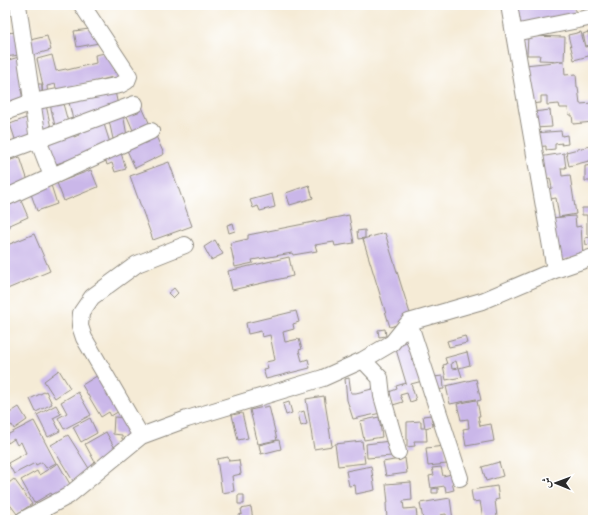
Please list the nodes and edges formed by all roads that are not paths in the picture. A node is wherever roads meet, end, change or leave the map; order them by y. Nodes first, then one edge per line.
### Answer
1 (18, 5) edge
2 (82, 5) edge
3 (509, 5) edge
4 (593, 17) edge
5 (514, 33) junction
6 (32, 102) junction
7 (135, 104) dead end
8 (5, 112) edge
9 (151, 131) dead end
10 (38, 140) junction
11 (5, 152) edge
12 (52, 176) junction
13 (5, 198) edge
14 (185, 245) dead end
15 (593, 257) edge
16 (555, 270) junction
17 (409, 322) junction
18 (363, 360) junction
19 (142, 436) junction
20 (398, 452) dead end
21 (460, 478) dead end
22 (23, 520) edge

1 - 6 street
2 - 6 street
3 - 5 street
4 - 5 street
5 - 16 street
6 - 8 street
6 - 10 street
7 - 10 street
9 - 12 street
10 - 11 street
10 - 12 street
12 - 13 street
14 - 19 street
15 - 16 street
16 - 17 street
17 - 18 street
17 - 21 street
18 - 19 street
18 - 20 street
19 - 22 street

